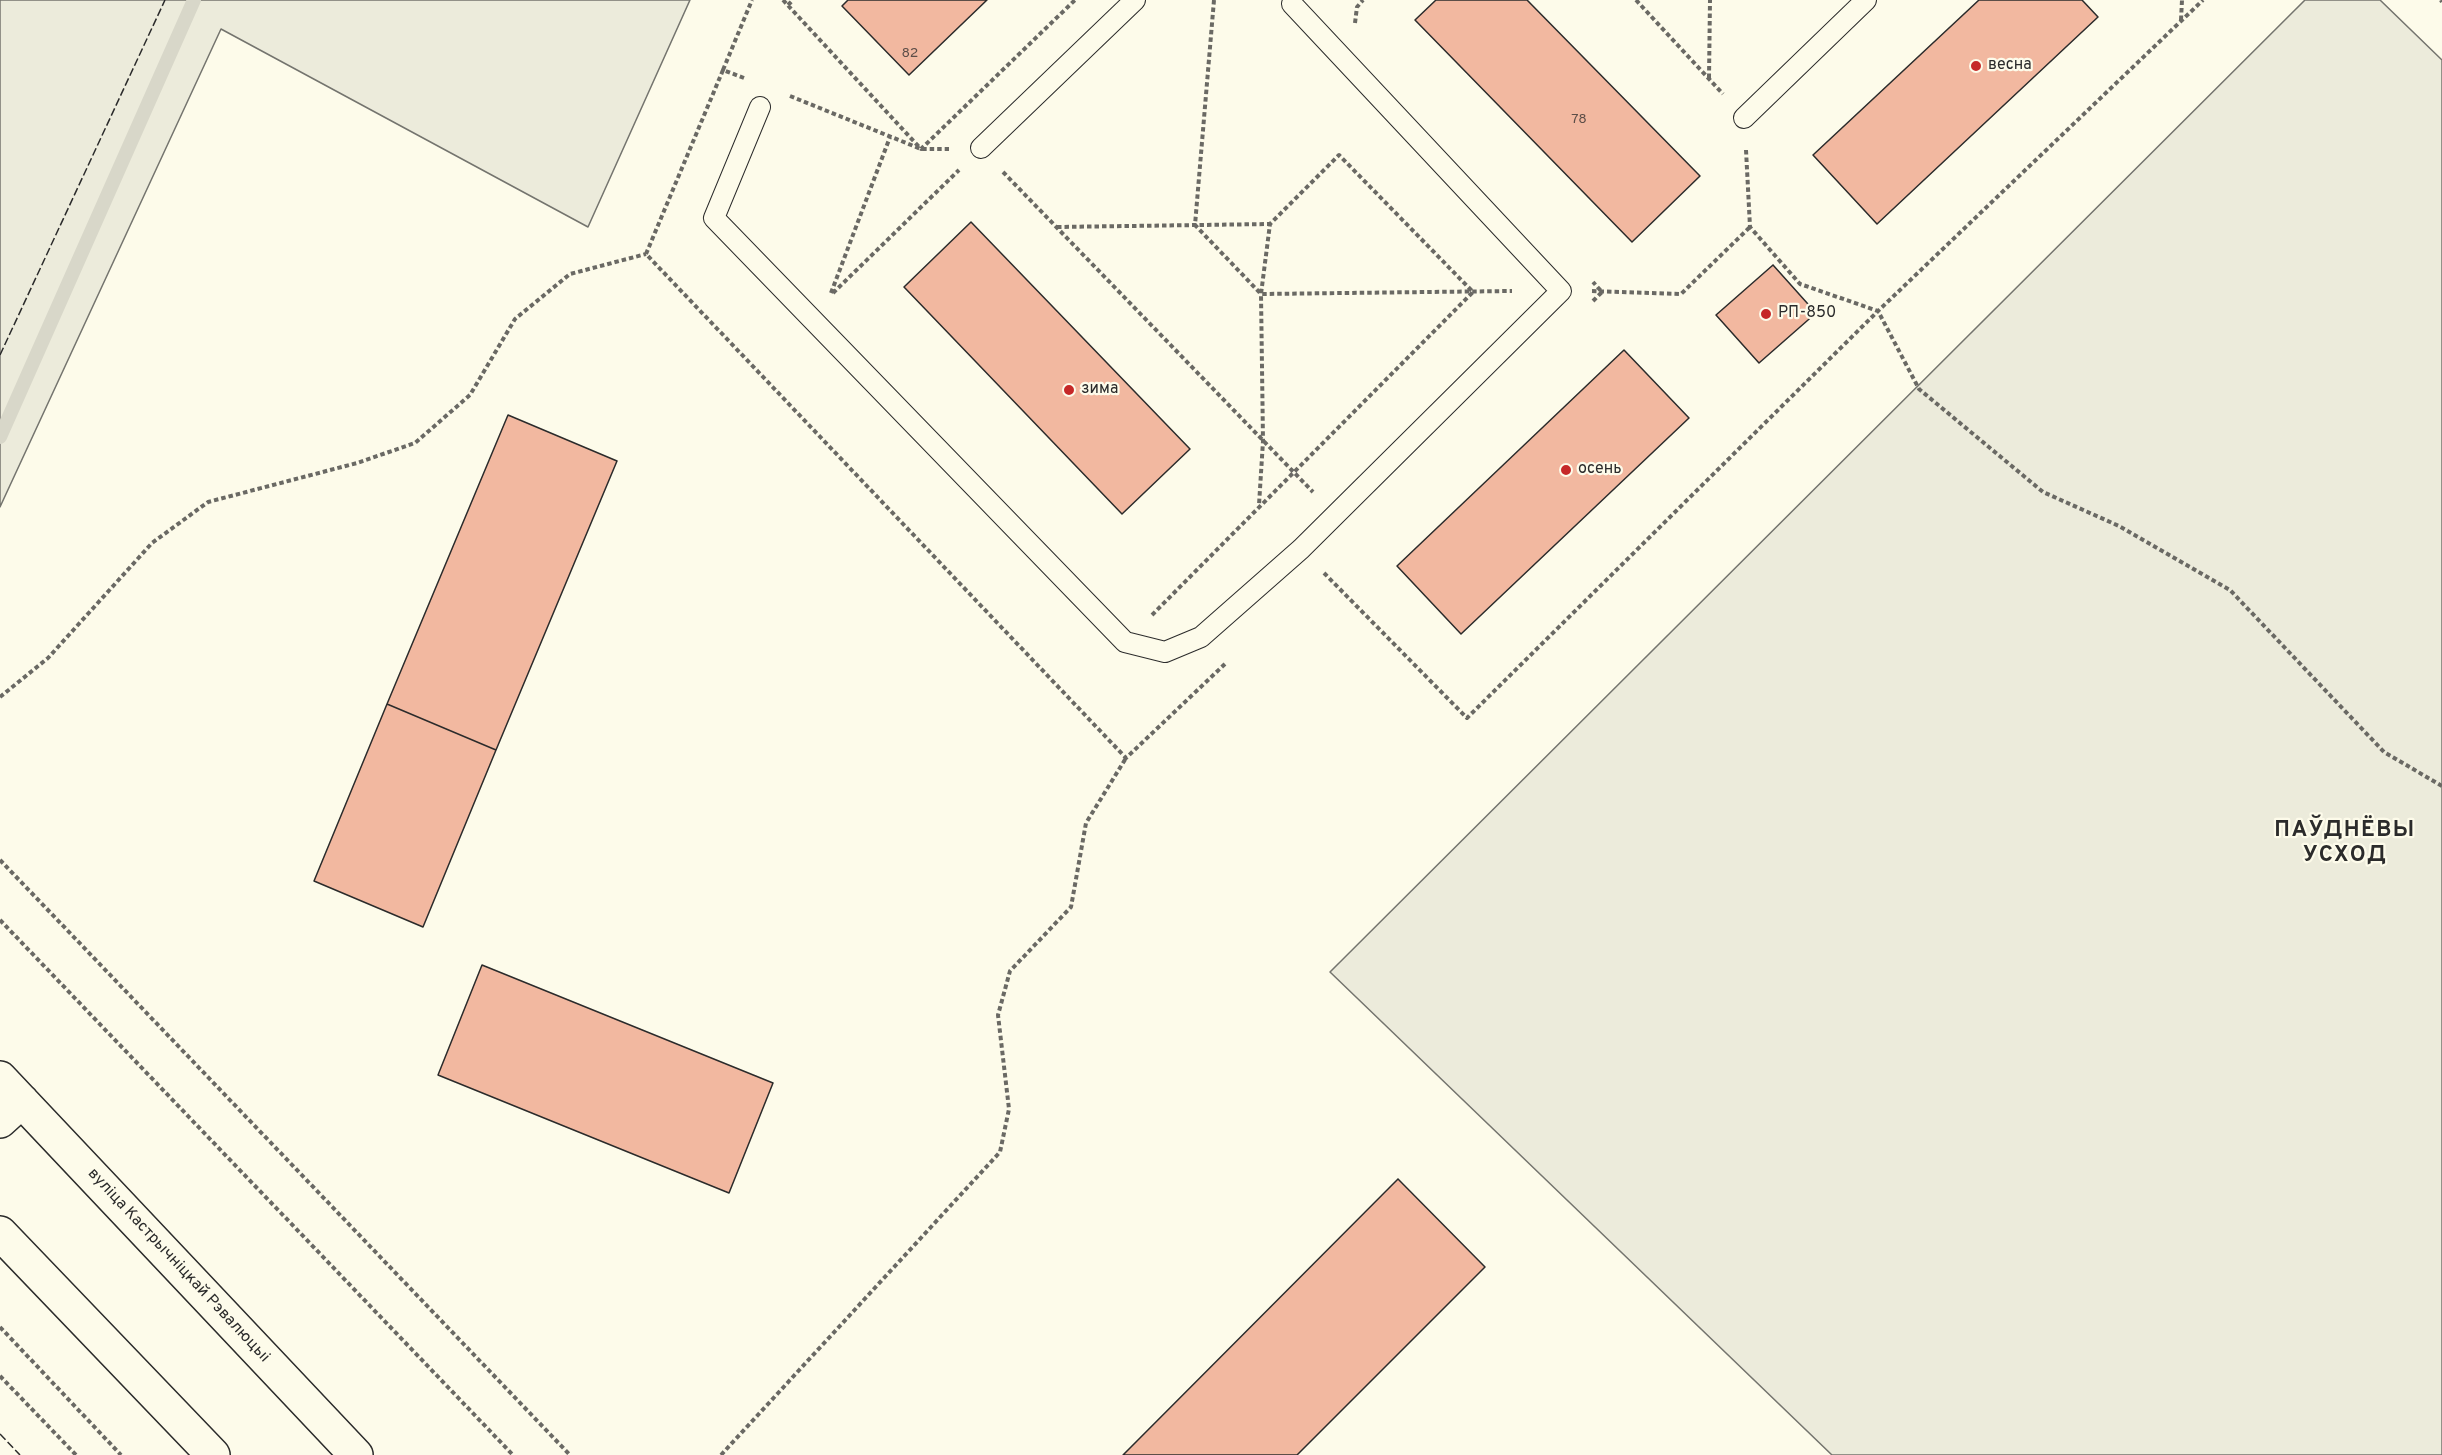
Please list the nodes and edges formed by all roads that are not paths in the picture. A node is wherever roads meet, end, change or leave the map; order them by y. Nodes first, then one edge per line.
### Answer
1 (1135, 0) edge
2 (1866, 0) edge
3 (1292, 1) edge
4 (760, 107) dead end
5 (1744, 118) road end
6 (981, 148) road end
7 (0, 1077) edge
8 (11, 1111) edge
9 (0, 1233) edge
10 (213, 1455) edge
11 (356, 1455) edge

1 - 6 lane
2 - 5 lane
3 - 4 lane
7 - 8 highway, вуліца Кастрычніцкай Рэвалюцыі
8 - 11 highway, вуліца Кастрычніцкай Рэвалюцыі
9 - 10 highway

